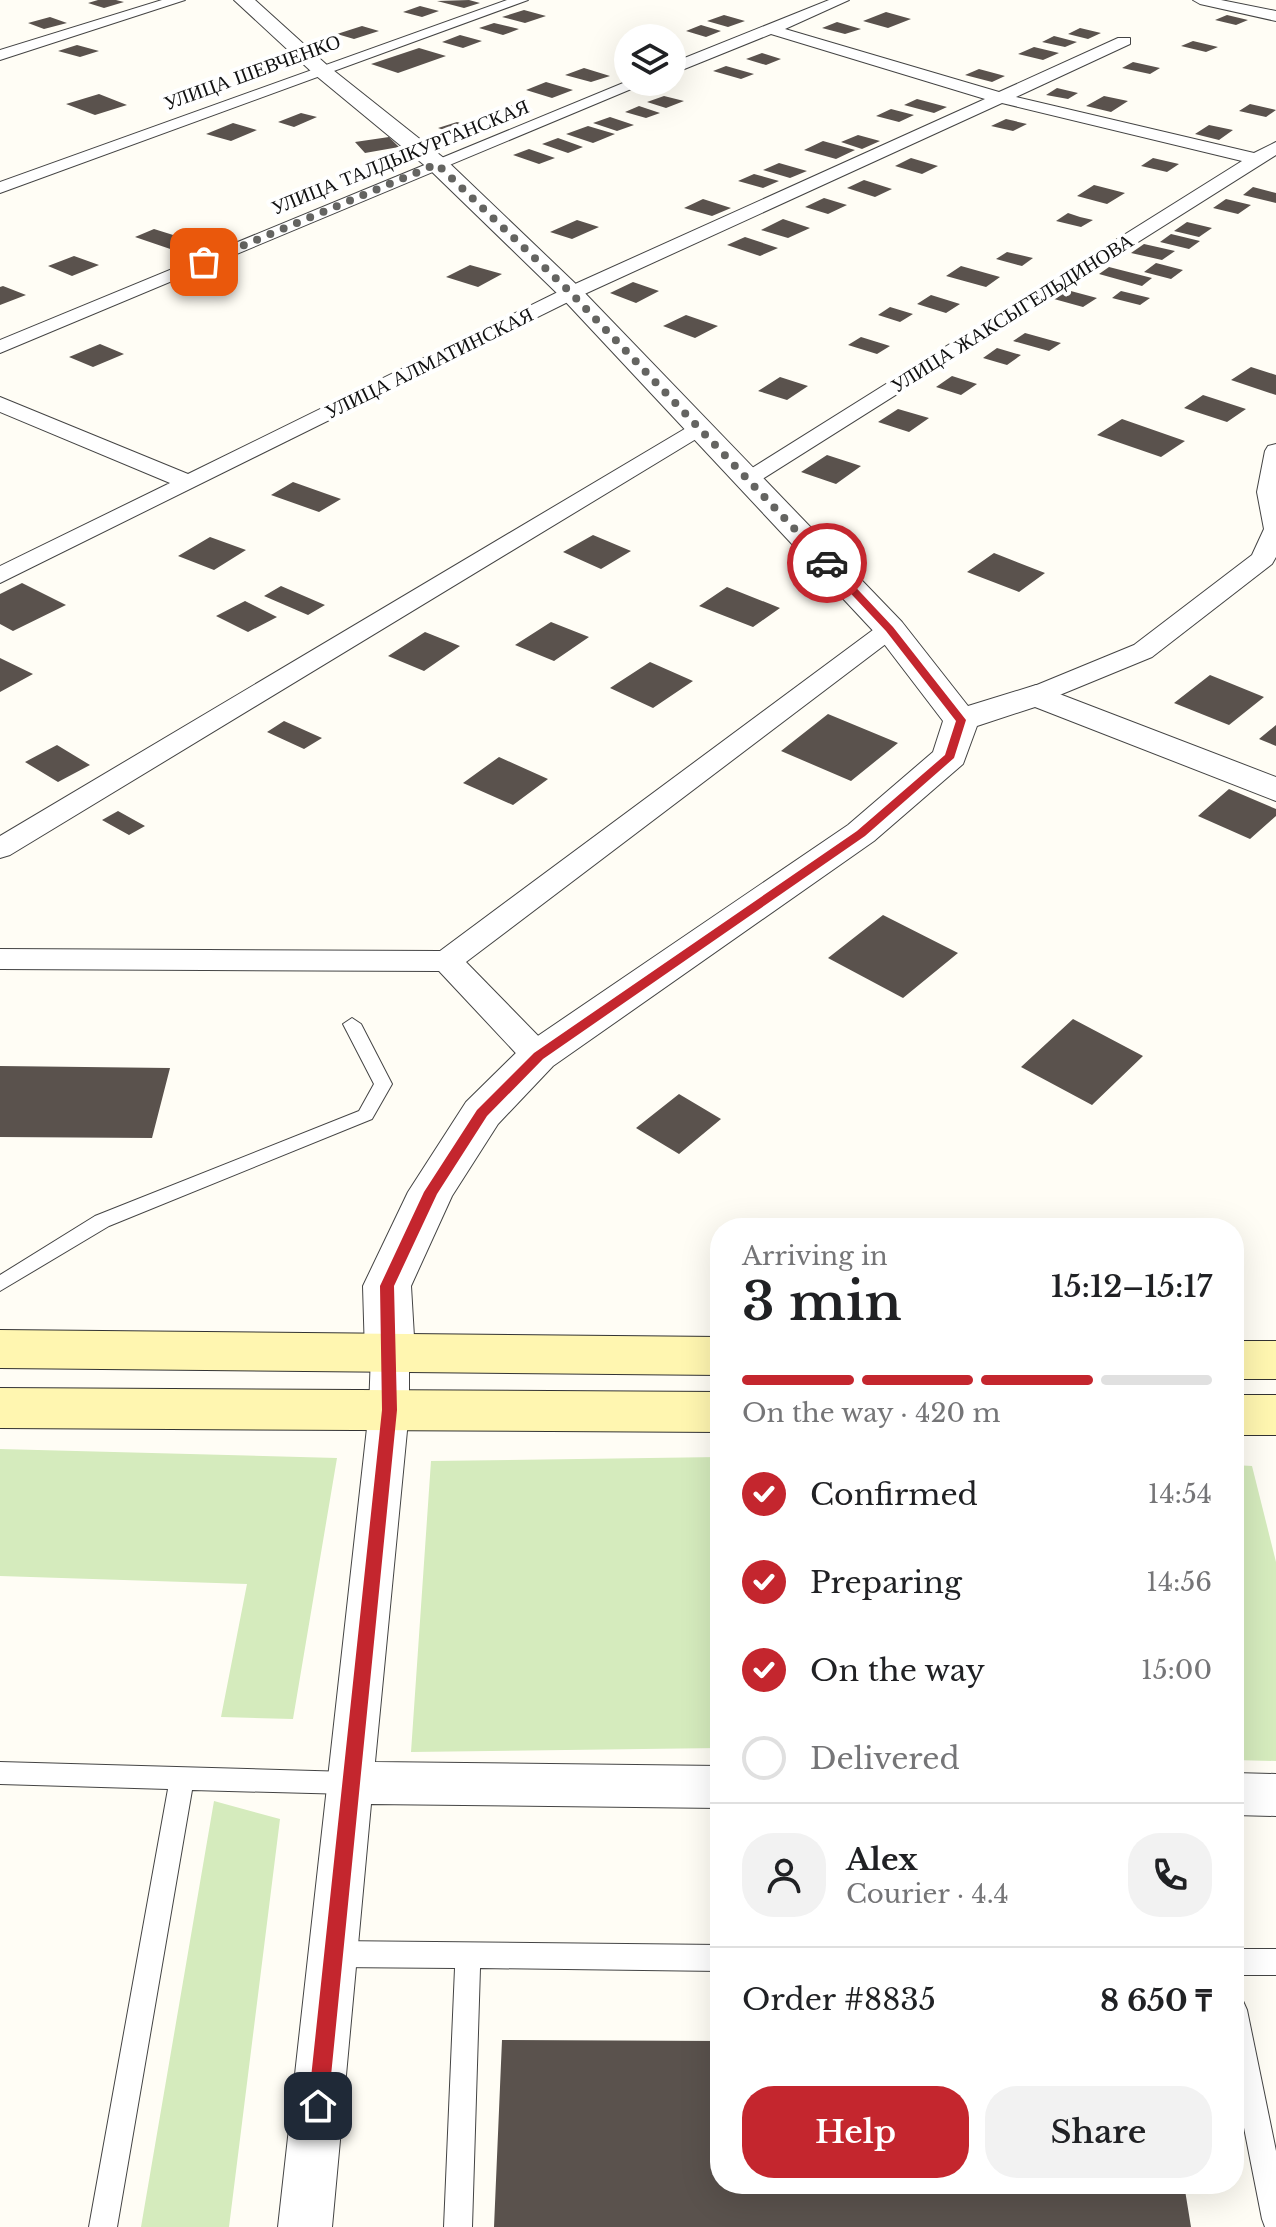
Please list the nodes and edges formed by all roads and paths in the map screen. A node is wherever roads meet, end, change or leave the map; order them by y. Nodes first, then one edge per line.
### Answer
1 (178, 0) edge
2 (244, 0) edge
3 (521, 0) edge
4 (842, 0) edge
5 (1200, 0) edge
6 (1276, 16) edge
7 (770, 29) junction
8 (1124, 41) dead end
9 (0, 55) edge
10 (686, 63) edge
11 (321, 70) junction
12 (614, 93) edge
13 (1001, 98) junction
14 (1276, 147) edge
15 (1258, 159) junction
16 (437, 164) junction
17 (0, 188) edge
18 (571, 293) junction
19 (0, 347) edge
20 (0, 404) edge
21 (698, 428) junction
22 (1276, 451) edge
23 (748, 478) junction
24 (188, 482) junction
25 (0, 576) edge
26 (890, 629) junction
27 (1036, 695) junction
28 (961, 720) junction
29 (1276, 790) edge
30 (0, 849) edge
31 (0, 959) edge
32 (447, 961) junction
33 (352, 1024) dead end
34 (538, 1056) junction
35 (0, 1284) edge
36 (0, 1349) edge
37 (390, 1354) junction
38 (710, 1356) edge
39 (1244, 1360) edge
40 (1276, 1360) edge
41 (0, 1408) edge
42 (389, 1410) junction
43 (710, 1412) edge
44 (1244, 1415) edge
45 (1276, 1415) edge
46 (0, 1773) edge
47 (182, 1778) junction
48 (351, 1783) junction
49 (710, 1787) edge
50 (1244, 1794) edge
51 (1276, 1795) edge
52 (333, 1954) junction
53 (468, 1956) junction
54 (710, 1958) edge
55 (1244, 1962) edge
56 (1276, 1962) edge
57 (1244, 2060) edge
58 (1276, 2219) edge
59 (103, 2227) edge
60 (305, 2227) edge
61 (458, 2227) edge

1 - 9 street
2 - 11 street
3 - 11 street, УЛИЦА ШЕВЧЕНКО
4 - 7 street
5 - 6 street
7 - 10 street
7 - 13 street
8 - 13 street, УЛИЦА АЛМАТИНСКАЯ
11 - 16 street
11 - 17 street, УЛИЦА ШЕВЧЕНКО
12 - 16 street, УЛИЦА ТАЛДЫКУРГАНСКАЯ
13 - 15 street
13 - 18 street, УЛИЦА АЛМАТИНСКАЯ
14 - 15 street, УЛИЦА ЖАКСЫГЕЛЬДИНОВА
15 - 23 street, УЛИЦА ЖАКСЫГЕЛЬДИНОВА
16 - 18 street
16 - 19 street, УЛИЦА ТАЛДЫКУРГАНСКАЯ
18 - 21 street
18 - 24 street, УЛИЦА АЛМАТИНСКАЯ
20 - 24 street
21 - 23 street
21 - 30 street
22 - 27 street
23 - 26 street
24 - 25 street, УЛИЦА АЛМАТИНСКАЯ
26 - 28 street
26 - 32 street
27 - 28 street
27 - 29 street
28 - 34 street
31 - 32 street
32 - 34 street
33 - 35 lane
34 - 37 street
36 - 37 main road
37 - 38 main road
37 - 42 street
39 - 40 main road
41 - 42 main road
42 - 43 main road
42 - 48 street
44 - 45 main road
46 - 47 lane
47 - 48 lane
47 - 59 lane
48 - 49 street
48 - 52 street
50 - 51 street
52 - 53 lane
52 - 60 street
53 - 54 lane
53 - 61 lane
55 - 56 lane
57 - 58 lane

